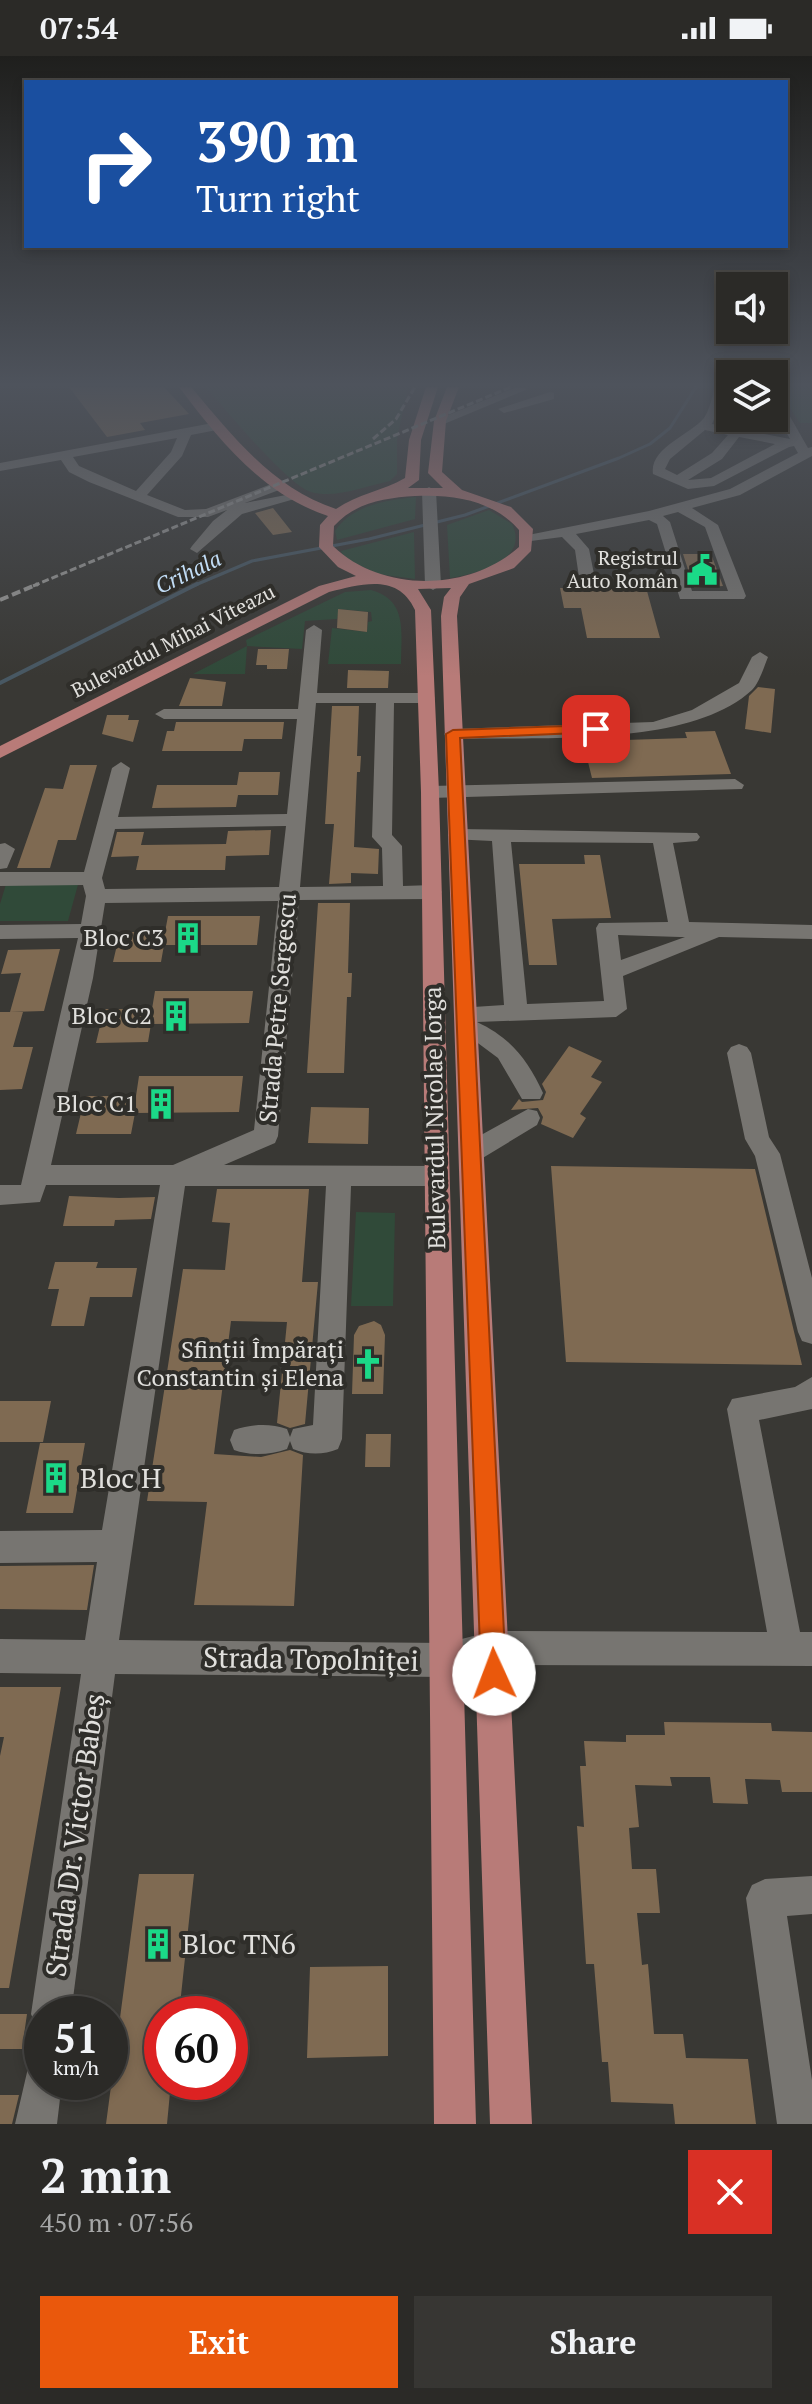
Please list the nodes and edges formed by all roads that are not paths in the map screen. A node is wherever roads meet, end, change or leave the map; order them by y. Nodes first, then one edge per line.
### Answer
1 (111, 484) edge
2 (150, 484) edge
3 (271, 484) edge
4 (406, 484) edge
5 (447, 484) edge
6 (747, 484) edge
7 (274, 487) junction
8 (429, 491) junction
9 (387, 494) junction
10 (458, 494) junction
11 (140, 495) junction
12 (291, 498) junction
13 (680, 507) junction
14 (337, 514) junction
15 (651, 515) junction
16 (635, 531) dead end
17 (570, 536) junction
18 (528, 539) junction
19 (197, 549) dead end
20 (334, 558) junction
21 (370, 577) junction
22 (463, 582) junction
23 (402, 583) junction
24 (588, 584) dead end
25 (433, 585) junction
26 (314, 630) dead end
27 (760, 657) dead end
28 (116, 689) junction
29 (385, 698) junction
30 (426, 698) junction
31 (307, 706) junction
32 (164, 714) dead end
33 (453, 734) junction
34 (0, 741) edge
35 (0, 753) edge
36 (121, 768) dead end
37 (735, 785) dead end
38 (456, 791) junction
39 (430, 792) junction
40 (295, 820) junction
41 (106, 823) junction
42 (458, 835) junction
43 (501, 835) junction
44 (662, 836) junction
45 (690, 837) dead end
46 (0, 879) edge
47 (94, 887) junction
48 (393, 892) junction
49 (432, 892) junction
50 (289, 894) junction
51 (680, 930) junction
52 (90, 931) junction
53 (721, 931) junction
54 (0, 932) edge
55 (812, 932) edge
56 (612, 972) junction
57 (516, 1012) junction
58 (466, 1020) junction
59 (739, 1053) dead end
60 (472, 1152) junction
61 (36, 1175) junction
62 (339, 1175) junction
63 (174, 1176) junction
64 (436, 1176) junction
65 (0, 1195) edge
66 (812, 1332) edge
67 (812, 1390) edge
68 (245, 1440) dead end
69 (115, 1546) junction
70 (0, 1547) edge
71 (493, 1648) junction
72 (799, 1649) edge
73 (0, 1656) edge
74 (100, 1656) junction
75 (446, 1660) junction
76 (812, 1895) edge
77 (53, 1996) edge
78 (39, 2100) edge
79 (36, 2124) edge
80 (455, 2124) edge
81 (511, 2124) edge
82 (798, 2124) edge

1 - 11 street
2 - 11 street
3 - 7 main road
4 - 9 main road
5 - 10 main road
6 - 13 street
7 - 11 street
7 - 12 main road
8 - 9 main road
8 - 10 main road
8 - 25 street
9 - 14 main road
10 - 18 main road
12 - 14 main road
12 - 19 street
13 - 15 street
13 - 15 street
14 - 20 main road
15 - 17 street
16 - 17 street
17 - 18 street
17 - 24 street
18 - 22 main road
20 - 21 main road
20 - 28 main road, Bulevardul Mihai Viteazu
21 - 23 main road
21 - 28 main road, Bulevardul Mihai Viteazu
22 - 25 main road
22 - 33 main road, Bulevardul Nicolae Iorga
23 - 25 main road
23 - 30 main road, Bulevardul Nicolae Iorga
26 - 31 street, Strada Petre Sergescu
27 - 33 street
28 - 34 main road, Bulevardul Mihai Viteazu
28 - 35 main road, Bulevardul Mihai Viteazu
29 - 30 street
29 - 31 street
29 - 48 street
30 - 39 main road, Bulevardul Nicolae Iorga
31 - 32 street
31 - 40 street, Strada Petre Sergescu
33 - 38 main road, Bulevardul Nicolae Iorga
36 - 41 street
37 - 38 street
38 - 39 street
38 - 42 main road, Bulevardul Nicolae Iorga
39 - 49 main road, Bulevardul Nicolae Iorga
40 - 41 street
40 - 50 street, Strada Petre Sergescu
41 - 47 street
42 - 43 street
42 - 58 main road, Bulevardul Nicolae Iorga
43 - 44 street
43 - 57 street
44 - 45 street
44 - 51 street
46 - 47 street
47 - 50 street
47 - 52 street
48 - 49 street
48 - 50 street
49 - 64 main road, Bulevardul Nicolae Iorga
50 - 63 street, Strada Petre Sergescu
51 - 53 street
51 - 56 street
52 - 54 street
52 - 61 street
53 - 55 street
53 - 56 street
56 - 57 street
57 - 58 street
58 - 60 main road, Bulevardul Nicolae Iorga
58 - 60 street
59 - 66 street
60 - 71 main road, Bulevardul Nicolae Iorga
61 - 63 street
61 - 65 street
62 - 63 street
62 - 64 street
62 - 68 street
63 - 69 street
64 - 75 main road, Bulevardul Nicolae Iorga
67 - 72 street
69 - 70 street
69 - 74 street
71 - 72 street, Strada Topolniței
71 - 75 street, Strada Topolniței
71 - 81 main road, Bulevardul Nicolae Iorga
73 - 74 street, Strada Topolniței
74 - 75 street, Strada Topolniței
74 - 77 street, Strada Dr. Victor Babeș
75 - 80 main road, Bulevardul Nicolae Iorga
76 - 82 street
78 - 79 street

